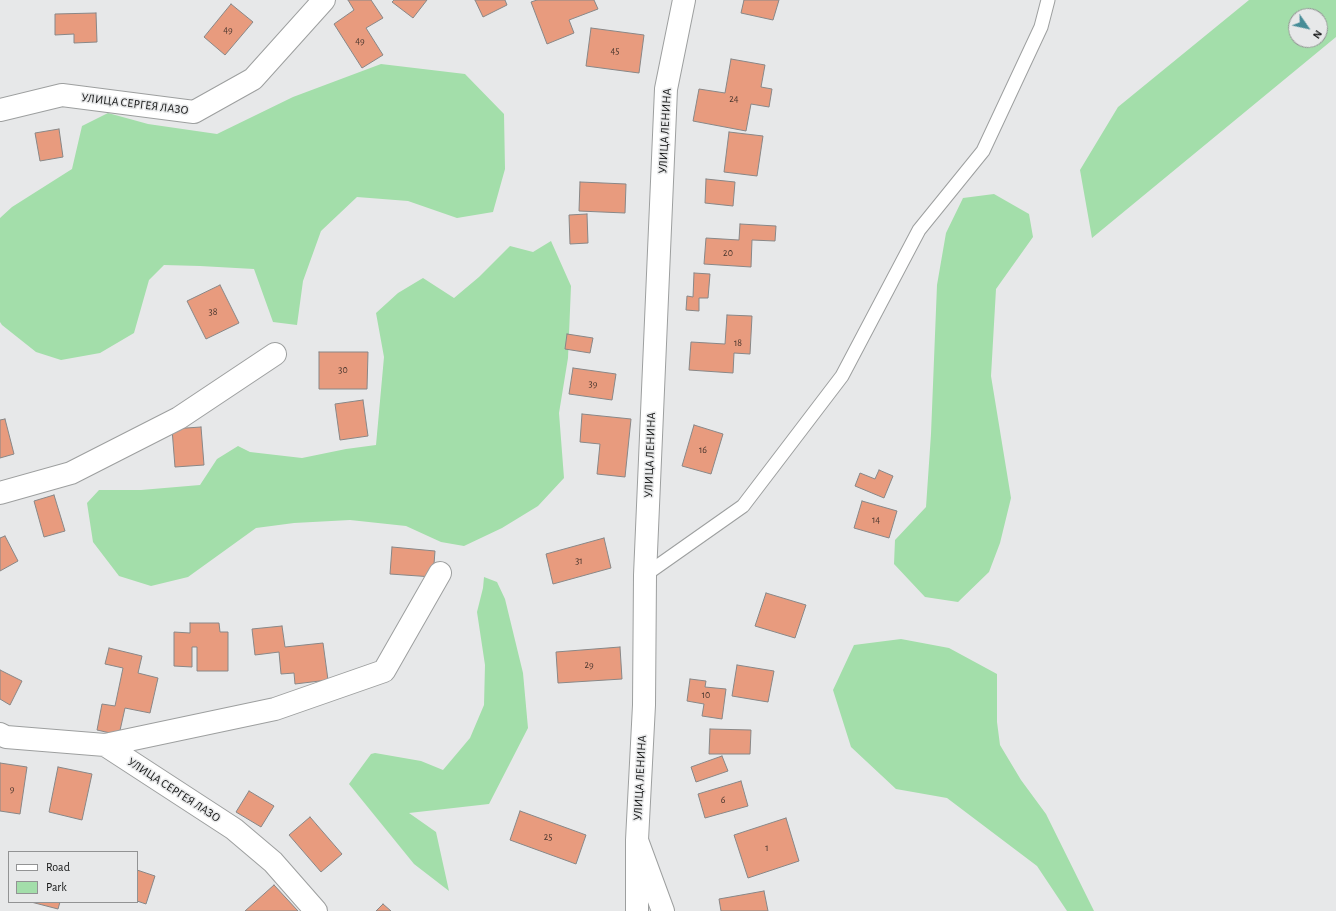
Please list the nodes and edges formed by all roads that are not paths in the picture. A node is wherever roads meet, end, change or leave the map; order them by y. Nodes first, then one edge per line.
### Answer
1 (324, 0) edge
2 (684, 0) edge
3 (1048, 0) edge
4 (0, 110) edge
5 (275, 354) dead end
6 (0, 493) edge
7 (440, 573) dead end
8 (645, 576) junction
9 (0, 734) edge
10 (105, 745) junction
11 (637, 840) junction
12 (316, 911) edge
13 (637, 911) edge
14 (663, 911) edge

1 - 4 street, УЛИЦА СЕРГЕЯ ЛАЗО
2 - 8 street, УЛИЦА ЛЕНИНА
3 - 8 lane
5 - 6 street
7 - 10 street
8 - 11 street, УЛИЦА ЛЕНИНА
9 - 10 street, УЛИЦА СЕРГЕЯ ЛАЗО
10 - 12 street, УЛИЦА СЕРГЕЯ ЛАЗО
11 - 13 street, УЛИЦА ЛЕНИНА
11 - 14 street

